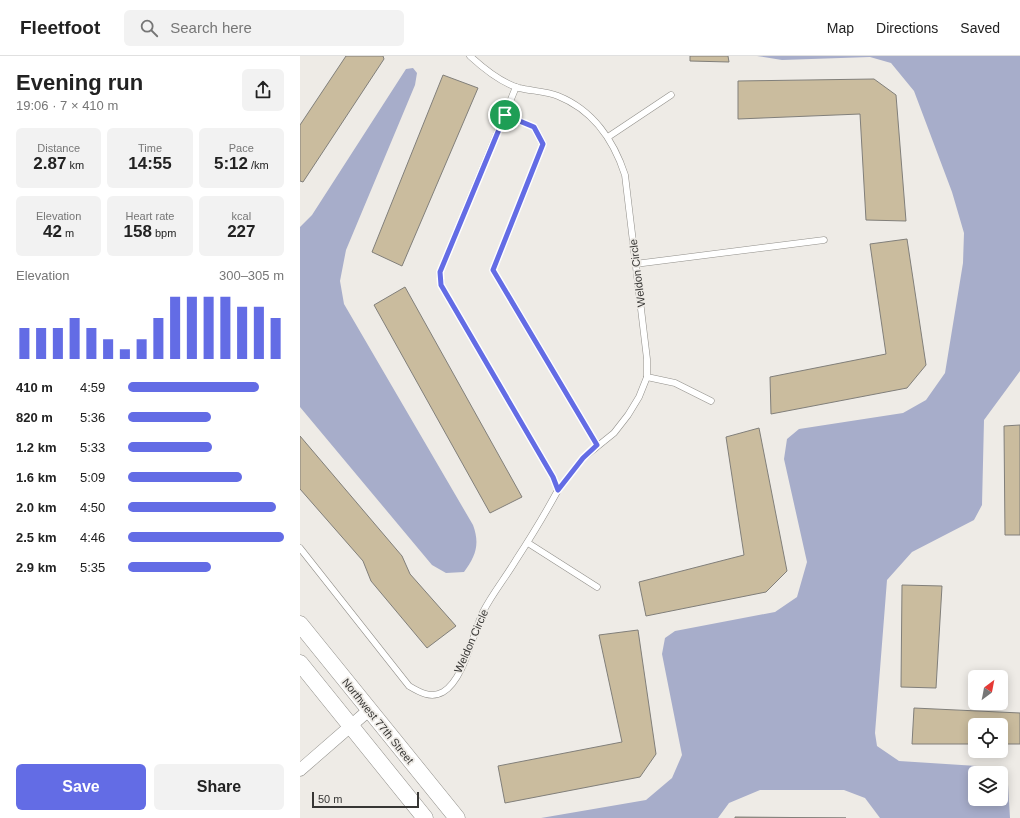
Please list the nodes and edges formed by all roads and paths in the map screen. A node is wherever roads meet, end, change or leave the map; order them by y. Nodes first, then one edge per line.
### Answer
1 (470, 56) edge
2 (516, 87) junction
3 (671, 94) dead end
4 (505, 115) junction
5 (608, 137) junction
6 (824, 240) dead end
7 (636, 264) junction
8 (646, 377) junction
9 (711, 401) dead end
10 (597, 445) junction
11 (558, 490) junction
12 (528, 543) junction
13 (300, 548) edge
14 (597, 587) dead end
15 (300, 624) edge
16 (300, 663) edge
17 (369, 710) junction
18 (351, 726) junction
19 (300, 770) edge
20 (424, 818) edge
21 (457, 818) edge

1 - 2 lane, Weldon Circle
2 - 4 lane
2 - 5 lane, Weldon Circle
3 - 5 lane
4 - 10 lane
4 - 11 lane
5 - 7 lane, Weldon Circle
6 - 7 lane
7 - 8 lane, Weldon Circle
8 - 9 lane
8 - 10 lane, Weldon Circle
10 - 11 lane, Weldon Circle
11 - 12 lane, Weldon Circle
12 - 13 lane, Weldon Circle
12 - 14 lane
15 - 17 street, Northwest 77th Street
16 - 18 street
17 - 18 street
17 - 21 street, Northwest 77th Street
18 - 19 street
18 - 20 street

